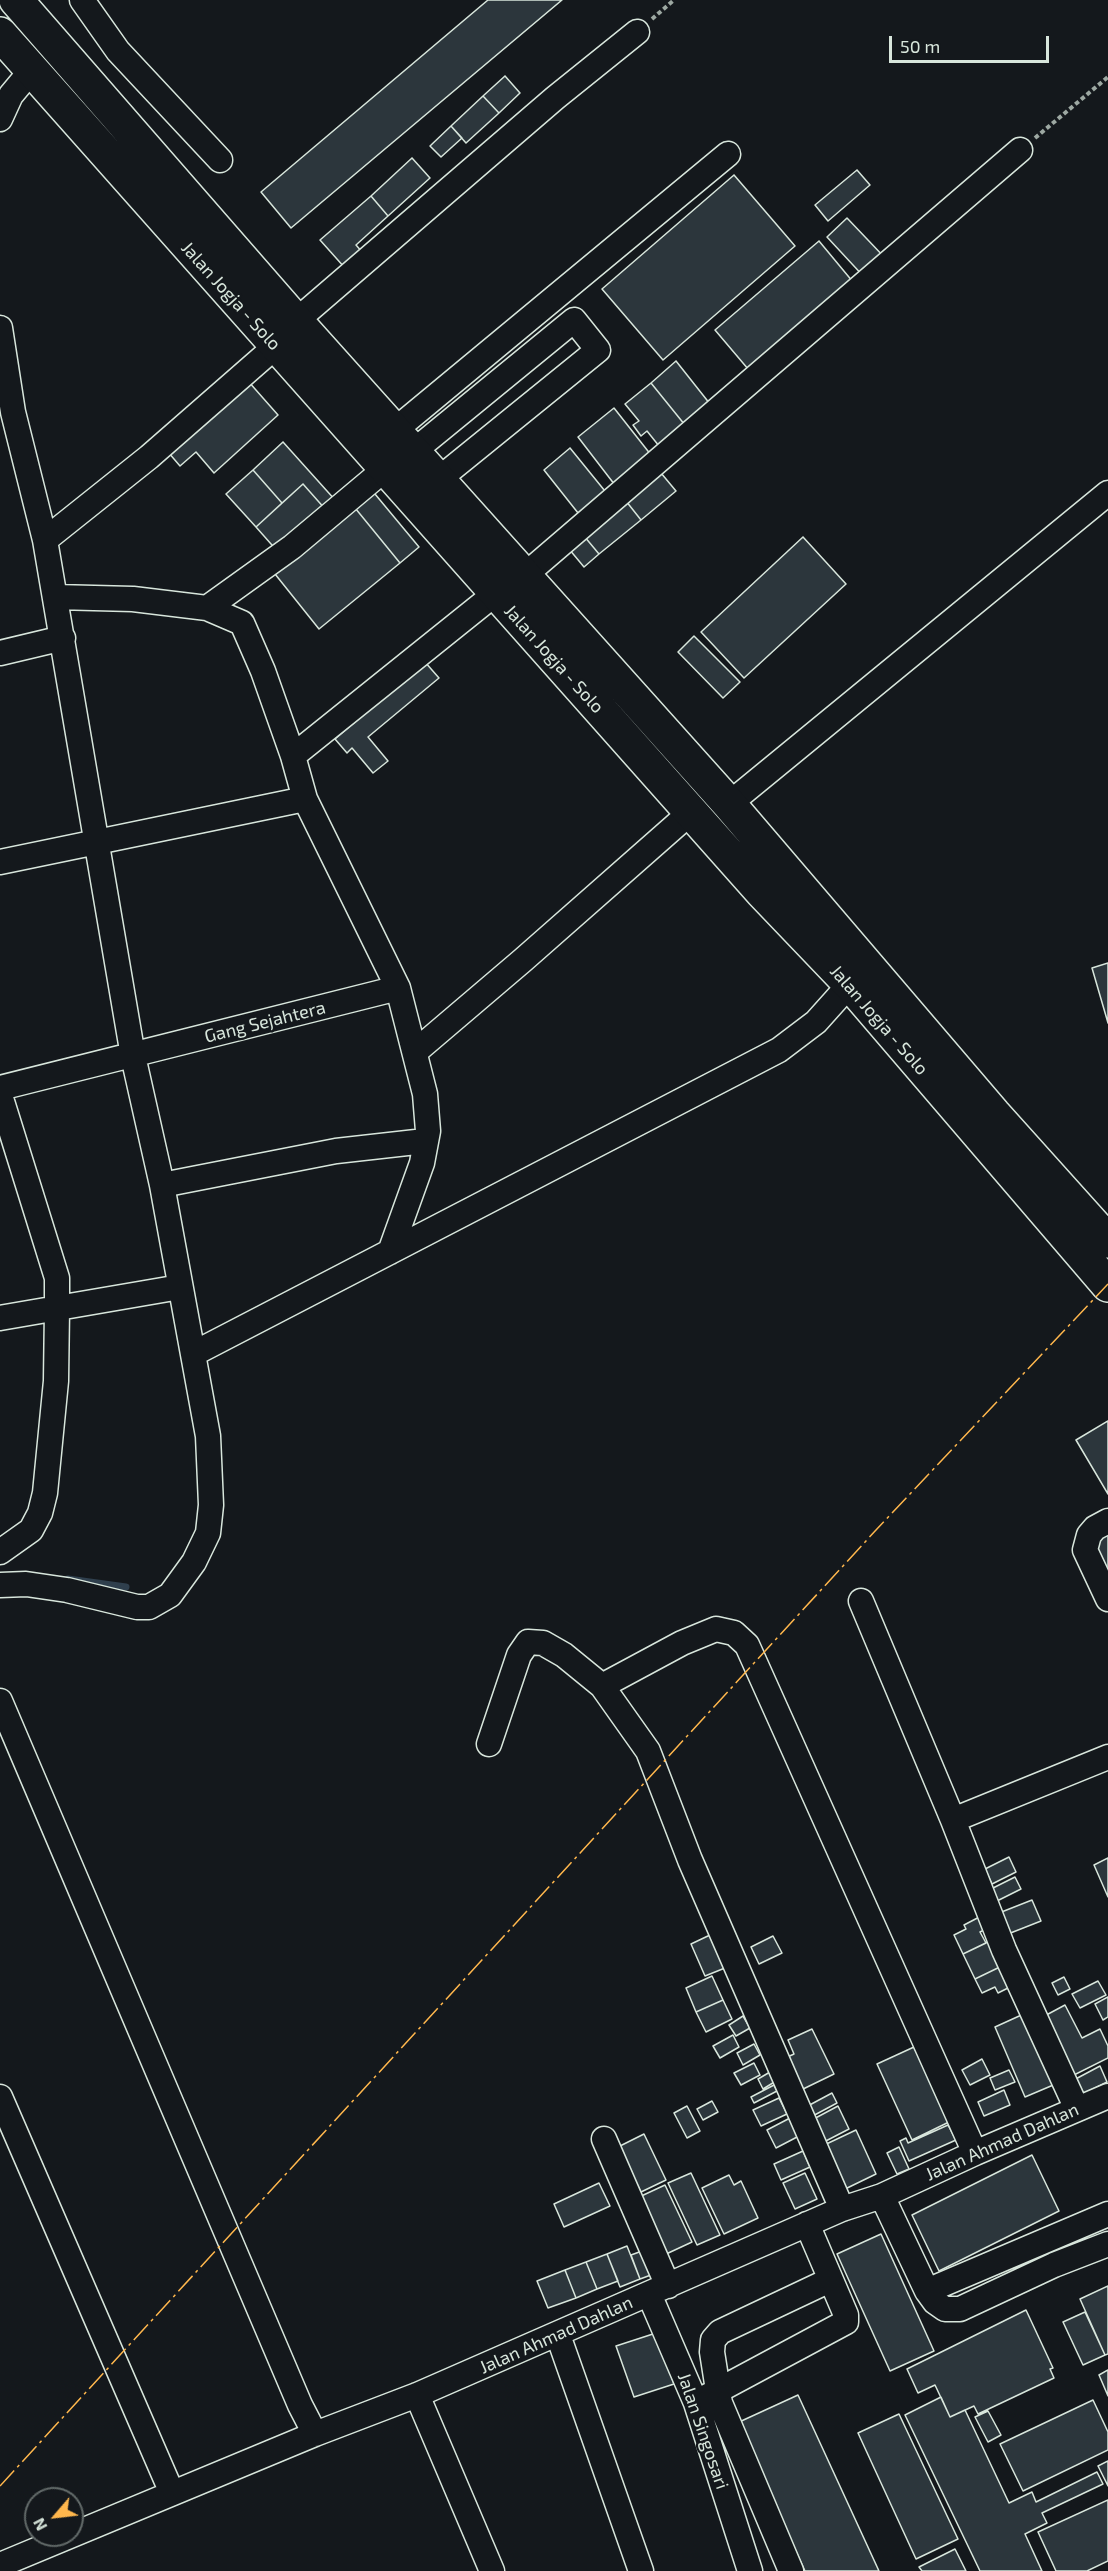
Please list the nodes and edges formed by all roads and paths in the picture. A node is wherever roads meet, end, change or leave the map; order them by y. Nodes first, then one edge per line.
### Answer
1 (16, 0) edge
2 (82, 0) edge
3 (674, 0) edge
4 (637, 32) joint
5 (0, 34) edge
6 (31, 71) junction
7 (1108, 77) edge
8 (0, 119) edge
9 (1020, 150) joint
10 (728, 154) dead end
11 (220, 160) dead end
12 (191, 201) junction
13 (168, 224) junction
14 (296, 321) junction
15 (0, 328) edge
16 (276, 346) junction
17 (7, 414) edge
18 (404, 441) junction
19 (385, 469) junction
20 (439, 479) junction
21 (1108, 493) edge
22 (45, 540) junction
23 (525, 575) junction
24 (496, 593) junction
25 (55, 597) junction
26 (207, 608) junction
27 (63, 638) junction
28 (0, 653) edge
29 (293, 756) junction
30 (305, 799) junction
31 (729, 804) junction
32 (691, 812) junction
33 (97, 843) junction
34 (0, 862) edge
35 (850, 984) junction
36 (398, 988) junction
37 (414, 1052) junction
38 (133, 1056) junction
39 (0, 1088) edge
40 (0, 1095) edge
41 (425, 1141) junction
42 (162, 1185) junction
43 (1108, 1241) edge
44 (390, 1252) junction
45 (1108, 1285) edge
46 (180, 1287) junction
47 (57, 1309) junction
48 (0, 1318) edge
49 (193, 1354) junction
50 (1108, 1521) edge
51 (0, 1552) edge
52 (0, 1585) edge
53 (1108, 1599) edge
54 (861, 1601) dead end
55 (602, 1686) junction
56 (0, 1701) edge
57 (489, 1744) dead end
58 (1108, 1757) edge
59 (953, 1820) junction
60 (1108, 2096) edge
61 (0, 2097) edge
62 (1077, 2109) junction
63 (604, 2139) dead end
64 (975, 2153) junction
65 (882, 2196) junction
66 (842, 2209) junction
67 (1108, 2214) edge
68 (807, 2224) junction
69 (1108, 2244) edge
70 (830, 2280) junction
71 (658, 2290) junction
72 (927, 2291) junction
73 (558, 2335) junction
74 (717, 2390) junction
75 (417, 2395) junction
76 (696, 2403) junction
77 (315, 2434) junction
78 (172, 2493) junction
79 (0, 2565) edge
80 (492, 2571) edge
81 (641, 2571) edge
82 (750, 2571) edge
83 (791, 2571) edge

1 - 12 highway, Jalan Jogja - Solo
2 - 11 street
3 - 4 path
4 - 14 street
5 - 6 highway, Jalan Jogja - Solo
6 - 8 street
6 - 13 highway, Jalan Jogja - Solo
7 - 9 path
9 - 23 street
10 - 18 street
12 - 13 highway
12 - 14 highway, Jalan Jogja - Solo
13 - 16 highway, Jalan Jogja - Solo
14 - 18 highway, Jalan Jogja - Solo
15 - 17 street
16 - 19 highway, Jalan Jogja - Solo
16 - 22 street
17 - 22 street
18 - 20 highway, Jalan Jogja - Solo
18 - 20 street
19 - 24 highway, Jalan Jogja - Solo
19 - 26 street
20 - 23 highway, Jalan Jogja - Solo
21 - 31 street
22 - 25 street
23 - 31 highway, Jalan Jogja - Solo
24 - 29 street
24 - 32 highway, Jalan Jogja - Solo
25 - 26 street
25 - 27 street
26 - 29 street
27 - 28 street
27 - 33 street
29 - 30 street
30 - 33 street
30 - 36 street
31 - 43 highway, Jalan Jogja - Solo
32 - 35 highway, Jalan Jogja - Solo
32 - 37 street
33 - 34 street
33 - 38 street
35 - 44 street
35 - 45 highway, Jalan Jogja - Solo
36 - 37 street
36 - 38 street, Gang Sejahtera
37 - 41 street
38 - 39 street, Gang Sejahtera
38 - 42 street
40 - 47 street
41 - 42 street
41 - 44 street
42 - 46 street
44 - 49 street
46 - 47 street
46 - 49 street
47 - 48 street
47 - 51 street
49 - 52 street
50 - 53 street
54 - 59 street
55 - 57 street
55 - 64 street
55 - 66 street
56 - 77 street
58 - 59 street
59 - 62 street
60 - 62 street, Jalan Ahmad Dahlan
61 - 78 street
62 - 64 street, Jalan Ahmad Dahlan
63 - 71 street, Jalan Singosari
64 - 65 street, Jalan Ahmad Dahlan
65 - 66 street, Jalan Ahmad Dahlan
65 - 72 street
66 - 68 street, Jalan Ahmad Dahlan
67 - 72 street
68 - 70 street
68 - 71 street, Jalan Ahmad Dahlan
69 - 72 street
70 - 74 street
70 - 74 street
71 - 73 street, Jalan Ahmad Dahlan
71 - 76 street, Jalan Singosari
73 - 75 street, Jalan Ahmad Dahlan
73 - 81 street
74 - 76 street
74 - 83 street
75 - 77 street, Jalan Ahmad Dahlan
75 - 80 street
76 - 82 street, Jalan Singosari
77 - 78 street, Jalan Ahmad Dahlan
78 - 79 street, Jalan Ahmad Dahlan

